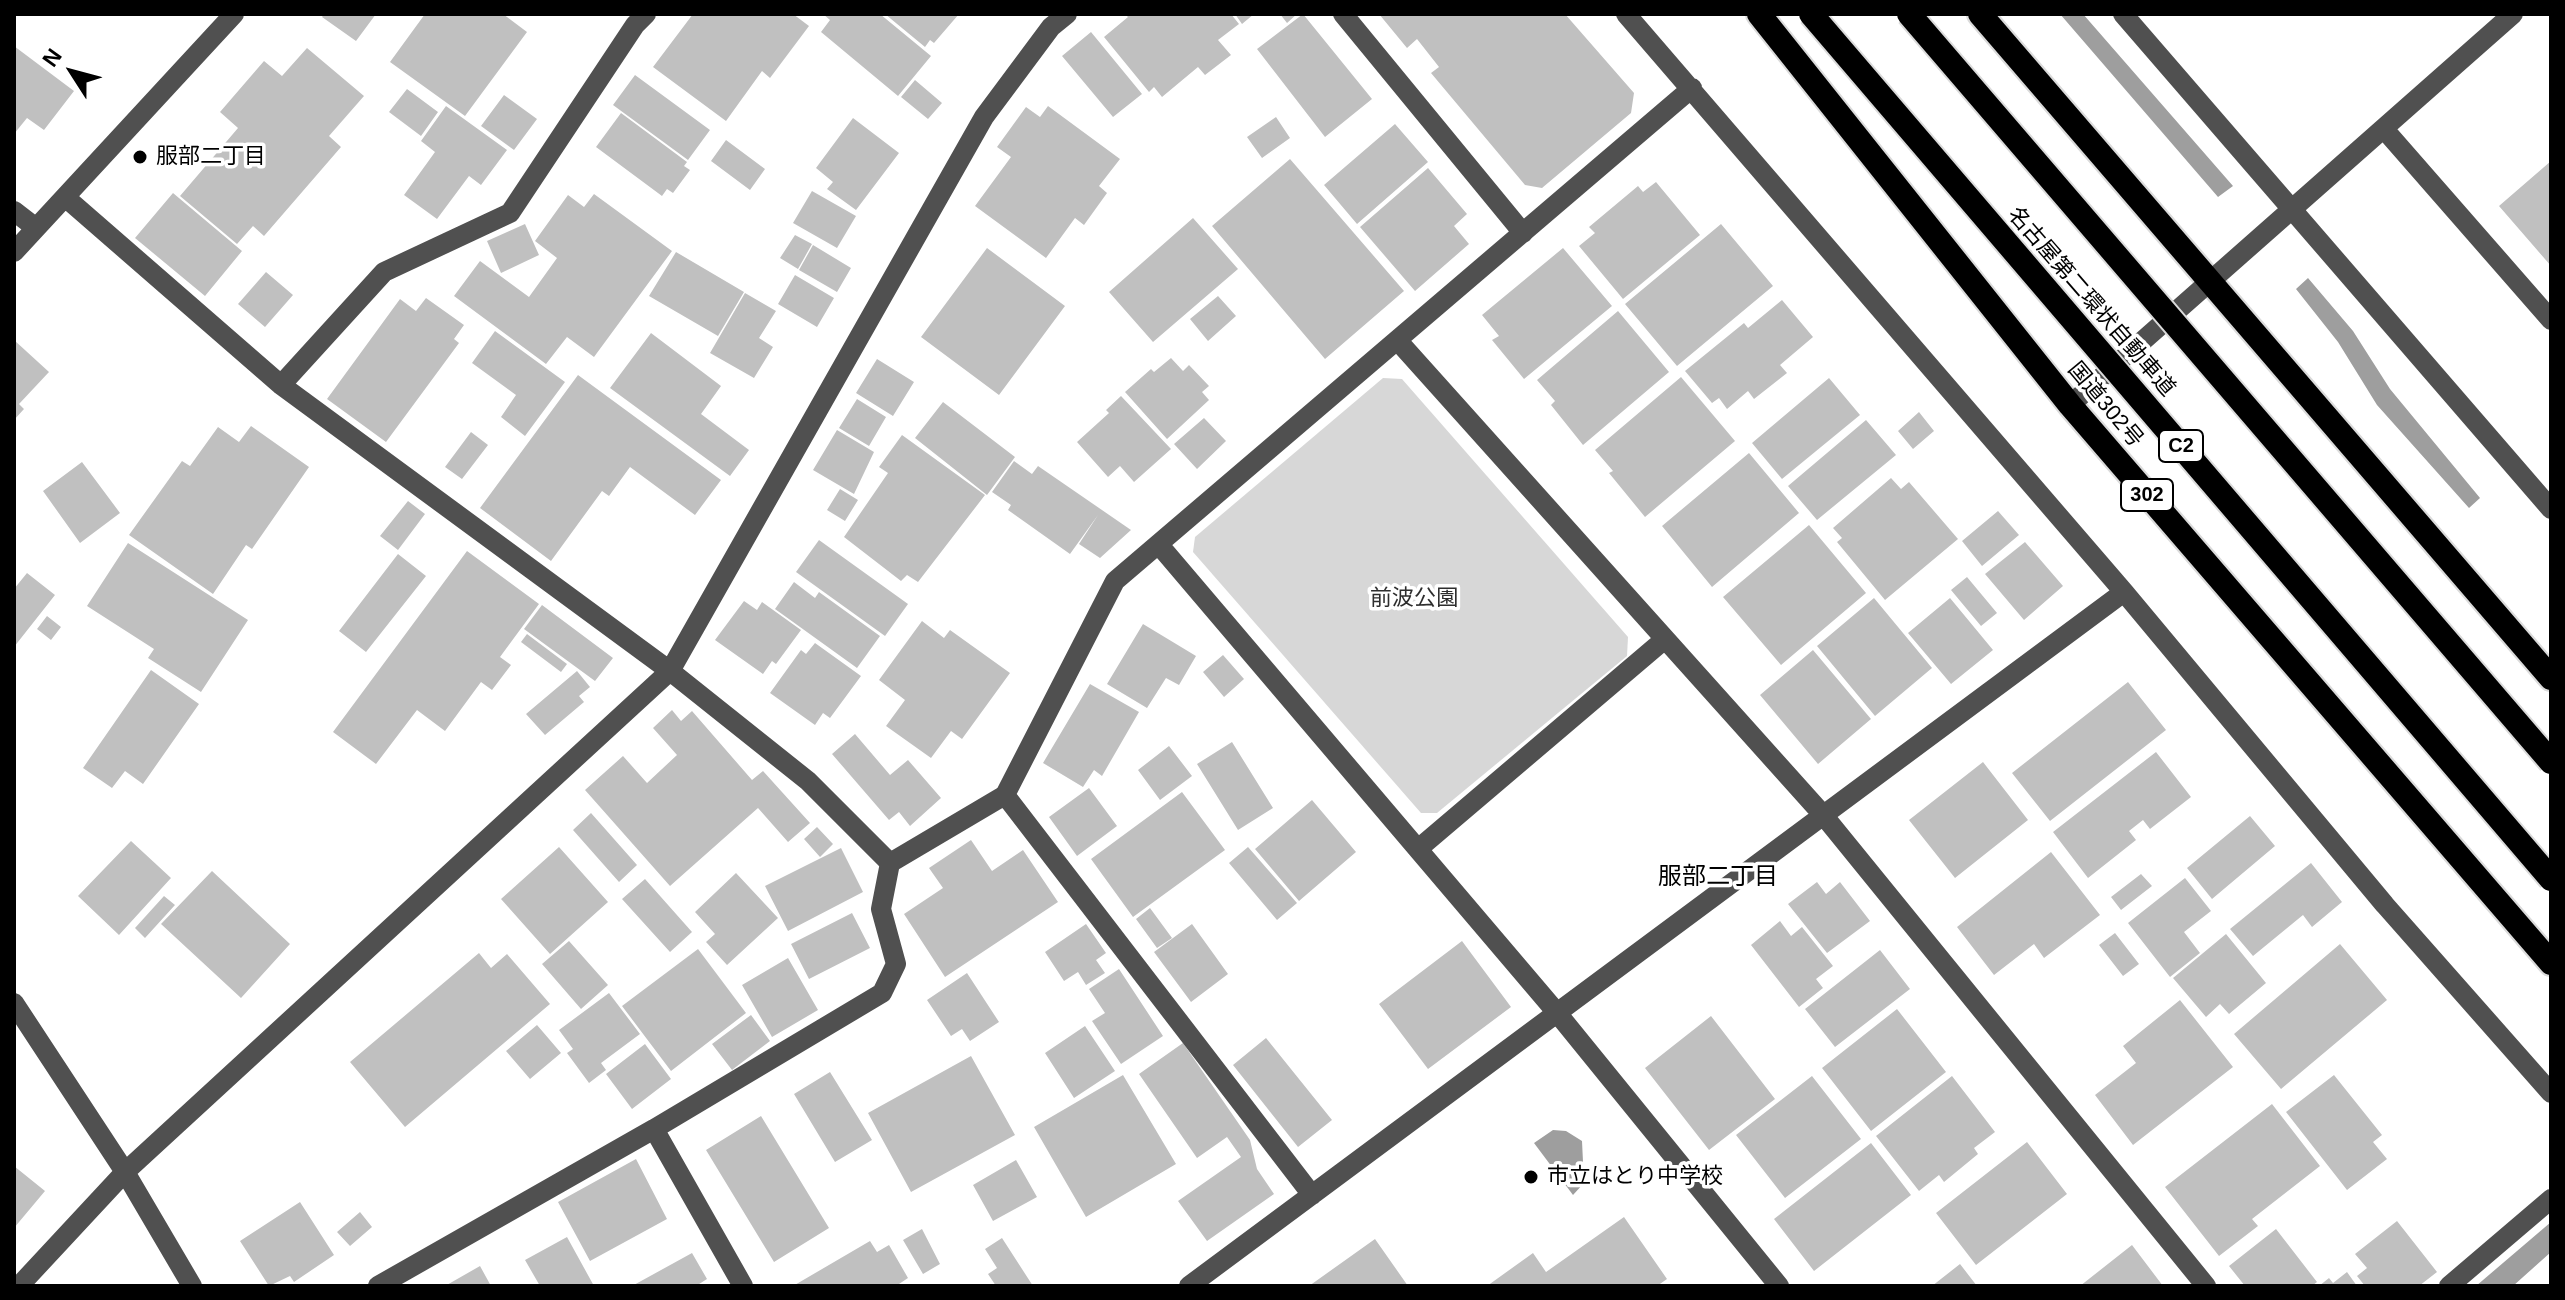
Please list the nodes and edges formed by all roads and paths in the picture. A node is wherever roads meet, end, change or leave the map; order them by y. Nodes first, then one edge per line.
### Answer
1 (234, 14) edge
2 (646, 14) edge
3 (1067, 14) edge
4 (1343, 14) edge
5 (1626, 14) edge
6 (1759, 14) edge
7 (1811, 14) edge
8 (1909, 14) edge
9 (1980, 14) edge
10 (2123, 14) edge
11 (2513, 14) edge
12 (1692, 88) junction
13 (2384, 129) junction
14 (65, 197) junction
15 (2294, 209) junction
16 (14, 211) edge
17 (36, 228) junction
18 (1523, 233) junction
19 (14, 252) edge
20 (2210, 280) junction
21 (2551, 320) edge
22 (1398, 341) junction
23 (281, 385) junction
24 (2070, 405) junction
25 (2551, 509) edge
26 (1160, 546) junction
27 (2124, 592) junction
28 (1665, 639) junction
29 (670, 671) junction
30 (2551, 678) edge
31 (2551, 762) edge
32 (1005, 795) junction
33 (1824, 816) junction
34 (1418, 849) junction
35 (890, 863) junction
36 (2551, 879) edge
37 (2551, 963) edge
38 (14, 1003) edge
39 (1558, 1014) junction
40 (2551, 1093) edge
41 (654, 1129) junction
42 (125, 1172) junction
43 (1312, 1195) junction
44 (2551, 1199) edge
45 (19, 1286) edge
46 (192, 1286) edge
47 (378, 1286) edge
48 (743, 1286) edge
49 (1189, 1286) edge
50 (1779, 1286) edge
51 (2206, 1286) edge
52 (2449, 1286) edge

1 - 14 street
2 - 23 street
3 - 29 street
4 - 18 street
5 - 12 street
6 - 24 highway, 国道302号 / 302
7 - 36 highway, 名古屋第二環状自動車道 / C2, bridge
8 - 31 highway, bridge
9 - 20 highway
10 - 15 street
11 - 13 street
12 - 18 street
12 - 27 street
13 - 15 street
13 - 21 street
14 - 17 street
14 - 23 street
15 - 20 street
15 - 25 street
16 - 17 street
17 - 19 street
18 - 22 street
20 - 24 street
20 - 30 highway
22 - 26 street
22 - 28 street
23 - 29 street
24 - 37 highway, 国道302号 / 302
26 - 32 street
26 - 34 street
27 - 33 street
27 - 40 street
28 - 33 street
28 - 34 street
29 - 35 street
29 - 42 street
32 - 35 street
32 - 43 street
33 - 39 street
33 - 51 street
34 - 39 street
35 - 41 street
38 - 42 street
39 - 43 street
39 - 50 street
41 - 47 street
41 - 48 street
42 - 45 street
42 - 46 street
43 - 49 street
44 - 52 street

